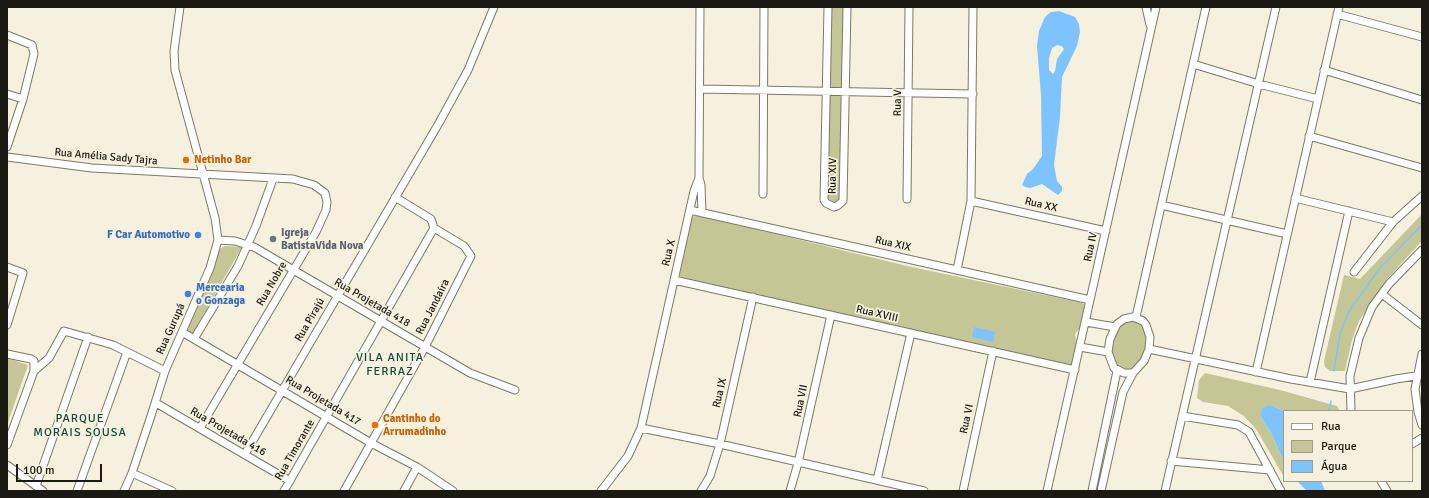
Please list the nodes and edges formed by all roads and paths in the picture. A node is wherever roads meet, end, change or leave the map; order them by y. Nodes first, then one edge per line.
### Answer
1 (180, 7) edge
2 (494, 7) edge
3 (700, 7) edge
4 (764, 7) edge
5 (828, 7) edge
6 (847, 7) edge
7 (909, 7) edge
8 (973, 7) edge
9 (1146, 7) edge
10 (1156, 7) edge
11 (1206, 7) edge
12 (1276, 7) edge
13 (1338, 11) edge
14 (1151, 29) junction
15 (7, 35) edge
16 (1422, 37) edge
17 (1193, 64) junction
18 (1324, 70) junction
19 (1259, 84) junction
20 (701, 89) junction
21 (764, 90) junction
22 (826, 90) junction
23 (845, 91) junction
24 (909, 92) junction
25 (7, 94) edge
26 (973, 94) junction
27 (23, 99) junction
28 (1318, 99) junction
29 (1422, 100) edge
30 (1309, 136) junction
31 (7, 147) edge
32 (7, 157) edge
33 (1422, 168) edge
34 (204, 175) junction
35 (699, 178) junction
36 (273, 179) junction
37 (763, 194) dead end
38 (1422, 196) edge
39 (395, 197) junction
40 (1295, 198) junction
41 (908, 199) dead end
42 (971, 201) junction
43 (1161, 205) junction
44 (690, 210) junction
45 (1349, 211) junction
46 (702, 213) junction
47 (1227, 220) junction
48 (1393, 222) junction
49 (433, 230) junction
50 (1106, 231) junction
51 (1287, 234) junction
52 (218, 240) junction
53 (248, 245) junction
54 (1422, 250) edge
55 (7, 267) edge
56 (293, 269) junction
57 (957, 270) junction
58 (1354, 272) dead end
59 (674, 280) junction
60 (1382, 294) junction
61 (337, 295) junction
62 (753, 297) junction
63 (1090, 300) junction
64 (831, 315) junction
65 (1136, 317) junction
66 (382, 321) junction
67 (1086, 322) junction
68 (7, 325) edge
69 (1422, 325) edge
70 (1115, 328) junction
71 (182, 332) junction
72 (911, 333) junction
73 (88, 337) junction
74 (194, 339) junction
75 (425, 347) junction
76 (1080, 347) junction
77 (1149, 349) junction
78 (992, 351) junction
79 (127, 352) junction
80 (1108, 352) junction
81 (7, 354) edge
82 (1422, 354) edge
83 (1194, 359) junction
84 (238, 364) junction
85 (1075, 370) junction
86 (34, 371) junction
87 (165, 371) junction
88 (1118, 371) junction
89 (1256, 372) junction
90 (1133, 373) junction
91 (1420, 375) edge
92 (1310, 382) junction
93 (1350, 389) junction
94 (283, 390) junction
95 (515, 390) dead end
96 (156, 403) junction
97 (1351, 410) edge
98 (1182, 416) junction
99 (328, 417) junction
100 (1422, 425) edge
101 (200, 428) junction
102 (641, 428) junction
103 (1422, 438) edge
104 (371, 443) junction
105 (1413, 443) edge
106 (720, 444) junction
107 (7, 445) edge
108 (245, 454) junction
109 (1172, 462) junction
110 (798, 463) junction
111 (7, 465) edge
112 (417, 467) junction
113 (1270, 470) junction
114 (132, 473) junction
115 (877, 480) junction
116 (290, 481) junction
117 (1382, 482) edge
118 (36, 486) junction
119 (44, 491) edge
120 (77, 491) edge
121 (124, 491) edge
122 (172, 491) edge
123 (284, 491) edge
124 (344, 491) edge
125 (404, 491) edge
126 (453, 491) edge
127 (601, 491) edge
128 (701, 491) edge
129 (790, 491) edge
130 (924, 491) edge
131 (963, 491) edge
132 (1047, 491) edge
133 (1092, 491) edge
134 (1101, 491) edge
135 (1165, 491) edge
136 (1281, 491) edge
137 (1387, 491) edge

1 - 34 street, Rua Gurupá
2 - 39 street, Rua Pirajú
3 - 20 street, Rua X
4 - 21 street
5 - 22 street, Rua XIV
6 - 23 street, Rua XIV
7 - 24 street, Rua V
8 - 26 street
9 - 14 street
10 - 14 street, Rua IV
11 - 17 street
12 - 19 street
13 - 16 street
13 - 18 street
14 - 50 street, Rua IV
15 - 27 street
17 - 19 street
17 - 43 street
18 - 28 street
18 - 29 street
19 - 28 street
19 - 47 street
20 - 21 street
20 - 35 street, Rua X
21 - 22 street
21 - 37 street
22 - 23 street
22 - 23 street, Rua XIV
23 - 24 street
24 - 26 street
24 - 41 street, Rua V
25 - 27 street
26 - 42 street
27 - 31 street
28 - 30 street
30 - 33 street
30 - 40 street
32 - 34 street, Rua Amélia Sady Tajra
34 - 36 street, Rua Nobre
34 - 52 street, Rua Gurupá
35 - 44 street, Rua X
35 - 46 street
36 - 53 street
36 - 56 street, Rua Nobre
38 - 48 street
39 - 49 street
39 - 61 street, Rua Pirajú
40 - 45 street
40 - 51 street
42 - 50 street, Rua XX
42 - 57 street
43 - 47 street
43 - 65 street
44 - 46 street, Rua XIX
44 - 59 street, Rua X
45 - 48 street
45 - 92 street
46 - 57 street, Rua XIX
47 - 51 street
47 - 83 street
48 - 58 street
49 - 66 street, Rua Timorante
49 - 75 street, Rua Jandaíra
50 - 63 street, Rua IV
51 - 89 street
52 - 53 street, Rua Projetada 418
52 - 71 street, Rua Gurupá
53 - 56 street, Rua Projetada 418
53 - 74 street
54 - 60 street
55 - 68 street
56 - 61 street, Rua Projetada 418
56 - 84 street, Rua Nobre
57 - 63 street, Rua XIX
59 - 62 street, Rua XVIII
59 - 102 street, Rua X
60 - 69 street
60 - 93 street
61 - 66 street, Rua Projetada 418
61 - 94 street, Rua Pirajú
62 - 64 street, Rua XVIII
62 - 106 street, Rua IX
63 - 67 street, Rua IV
64 - 72 street, Rua XVIII
64 - 110 street, Rua VII
65 - 70 street
65 - 77 street
66 - 75 street, Rua Projetada 418
66 - 99 street, Rua Timorante
67 - 70 street
67 - 76 street, Rua IV
70 - 80 street
71 - 74 street, Rua Projetada 417
71 - 87 street, Rua Gurupá
72 - 78 street, Rua XVIII
72 - 115 street
73 - 79 street
73 - 86 street
73 - 118 street
74 - 84 street, Rua Projetada 417
75 - 95 street, Rua Projetada 418
75 - 104 street, Rua Jandaíra
76 - 80 street
76 - 85 street, Rua IV
77 - 83 street
77 - 90 street
78 - 85 street, Rua XVIII
78 - 131 street, Rua VI
79 - 87 street
79 - 120 street
80 - 88 street
81 - 86 street
82 - 91 street
83 - 89 street
83 - 98 street
84 - 94 street, Rua Projetada 417
84 - 101 street, Rua Nobre
85 - 132 street, Rua IV
86 - 107 street
87 - 96 street, Rua Gurupá
88 - 90 street
88 - 133 street
89 - 92 street
90 - 134 street
91 - 93 street
91 - 100 street
92 - 93 street
93 - 97 street
94 - 99 street, Rua Projetada 417
94 - 108 street, Rua Pirajú
96 - 101 street, Rua Projetada 416
96 - 114 street, Rua Gurupá
98 - 109 street
98 - 113 street
99 - 104 street, Rua Projetada 417
99 - 116 street, Rua Timorante
101 - 108 street, Rua Projetada 416
102 - 106 street
102 - 127 street, Rua X
103 - 105 street
104 - 112 street, Rua Projetada 417
104 - 124 street, Rua Jandaíra
106 - 110 street
106 - 128 street, Rua IX
108 - 116 street, Rua Projetada 416
109 - 113 street
109 - 135 street
110 - 115 street
110 - 129 street, Rua VII
111 - 118 street
112 - 125 street
112 - 126 street, Rua Projetada 417
113 - 136 street
114 - 121 street, Rua Gurupá
114 - 122 street
115 - 130 street
116 - 123 street, Rua Timorante
117 - 137 street
118 - 119 street

